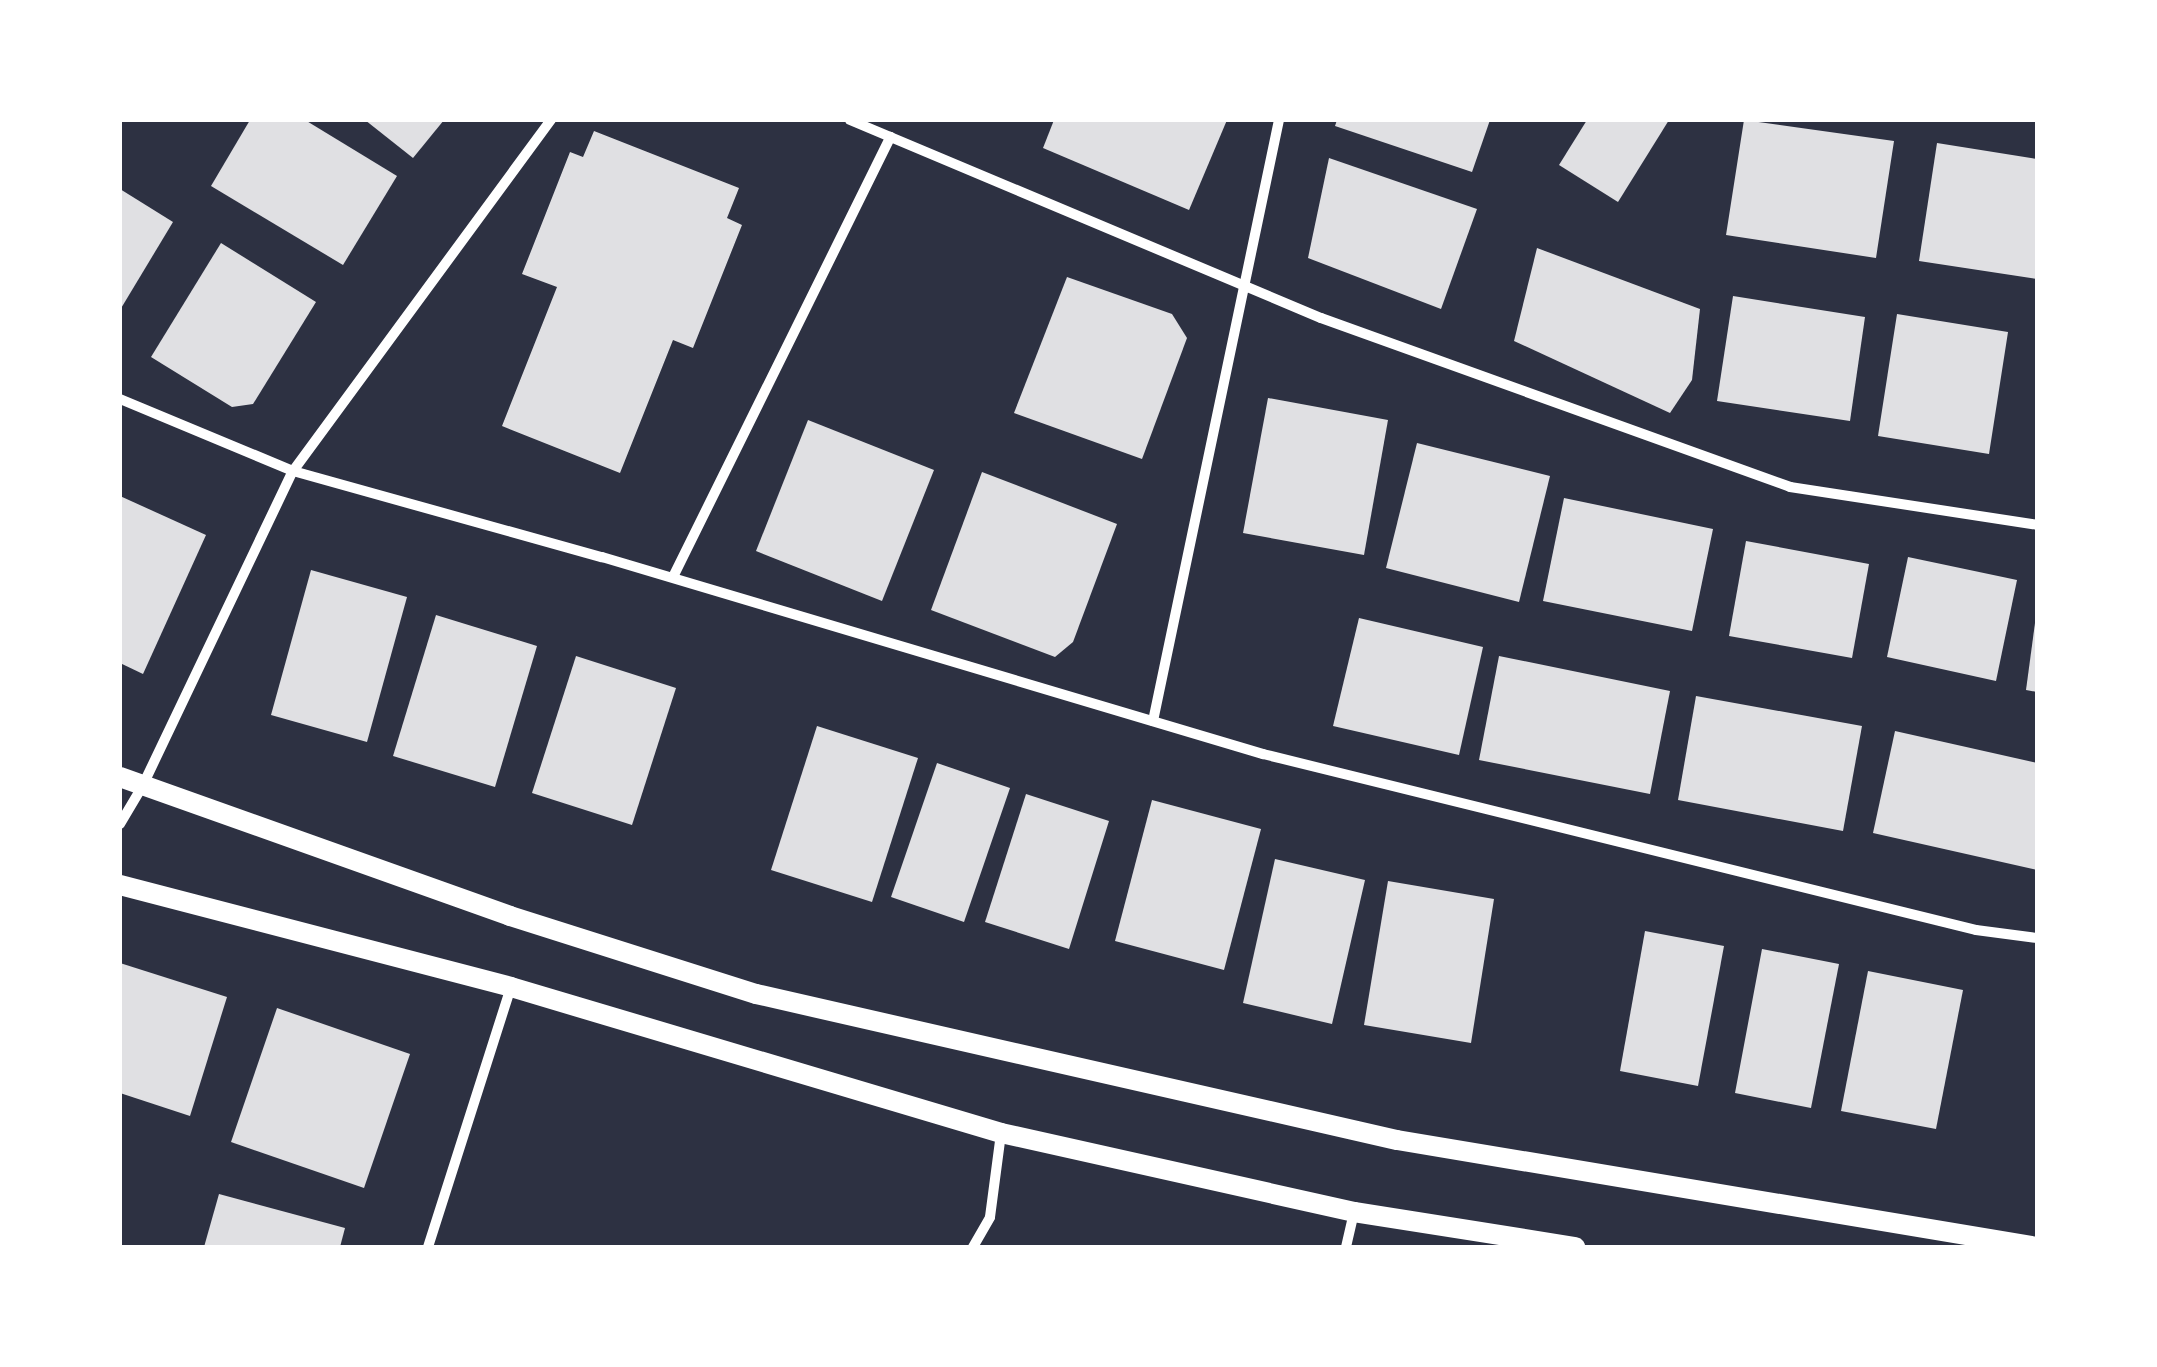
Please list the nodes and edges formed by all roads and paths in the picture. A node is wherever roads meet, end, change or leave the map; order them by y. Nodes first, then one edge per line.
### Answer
1 (551, 120) edge
2 (850, 120) edge
3 (1279, 120) edge
4 (890, 137) junction
5 (1244, 286) junction
6 (120, 400) edge
7 (293, 471) junction
8 (2037, 525) edge
9 (673, 578) junction
10 (1153, 721) junction
11 (120, 777) edge
12 (142, 787) junction
13 (120, 824) edge
14 (120, 885) edge
15 (2037, 938) edge
16 (512, 988) junction
17 (1002, 1133) junction
18 (1354, 1212) junction
19 (428, 1247) edge
20 (974, 1247) edge
21 (1346, 1247) edge
22 (1576, 1247) edge
23 (2037, 1247) edge

1 - 7 street
2 - 4 street
3 - 5 street
4 - 5 street
4 - 9 street
5 - 8 street
5 - 10 street
6 - 7 street
7 - 9 street
7 - 12 street
9 - 10 street
10 - 15 street
11 - 12 main road
12 - 13 street
12 - 23 main road
14 - 16 main road
16 - 17 main road
16 - 19 street
17 - 18 main road
17 - 20 street
18 - 21 street
18 - 22 main road

